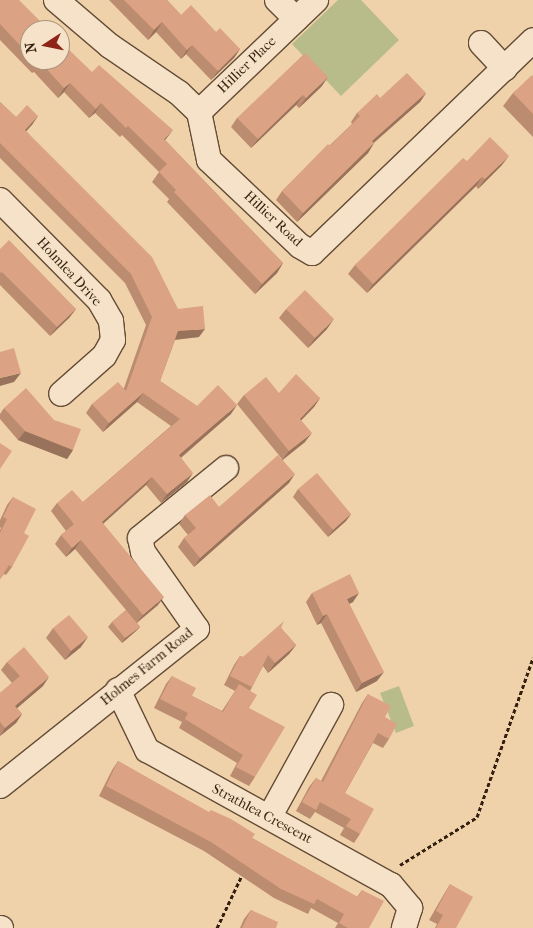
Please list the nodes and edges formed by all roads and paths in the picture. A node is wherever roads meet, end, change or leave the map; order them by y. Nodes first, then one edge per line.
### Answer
1 (56, 0) edge
2 (276, 0) edge
3 (316, 0) edge
4 (296, 19) junction
5 (533, 40) edge
6 (481, 43) dead end
7 (505, 69) junction
8 (198, 112) junction
9 (1, 202) edge
10 (62, 394) dead end
11 (226, 468) dead end
12 (533, 658) edge
13 (118, 690) junction
14 (331, 705) dead end
15 (0, 786) edge
16 (270, 816) junction
17 (246, 868) edge
18 (379, 878) junction
19 (217, 928) edge
20 (404, 928) edge

1 - 8 street
2 - 4 street
3 - 4 street, Hillier Place
4 - 8 street, Hillier Place
5 - 7 street, Hillier Road
6 - 7 street
7 - 8 street, Hillier Road
9 - 10 street, Holmlea Drive
11 - 13 street, Holmes Farm Road
12 - 18 path
13 - 15 street, Holmes Farm Road
13 - 16 street, Strathlea Crescent
14 - 16 street
16 - 18 street, Strathlea Crescent
17 - 19 path
18 - 20 street, Strathlea Crescent

